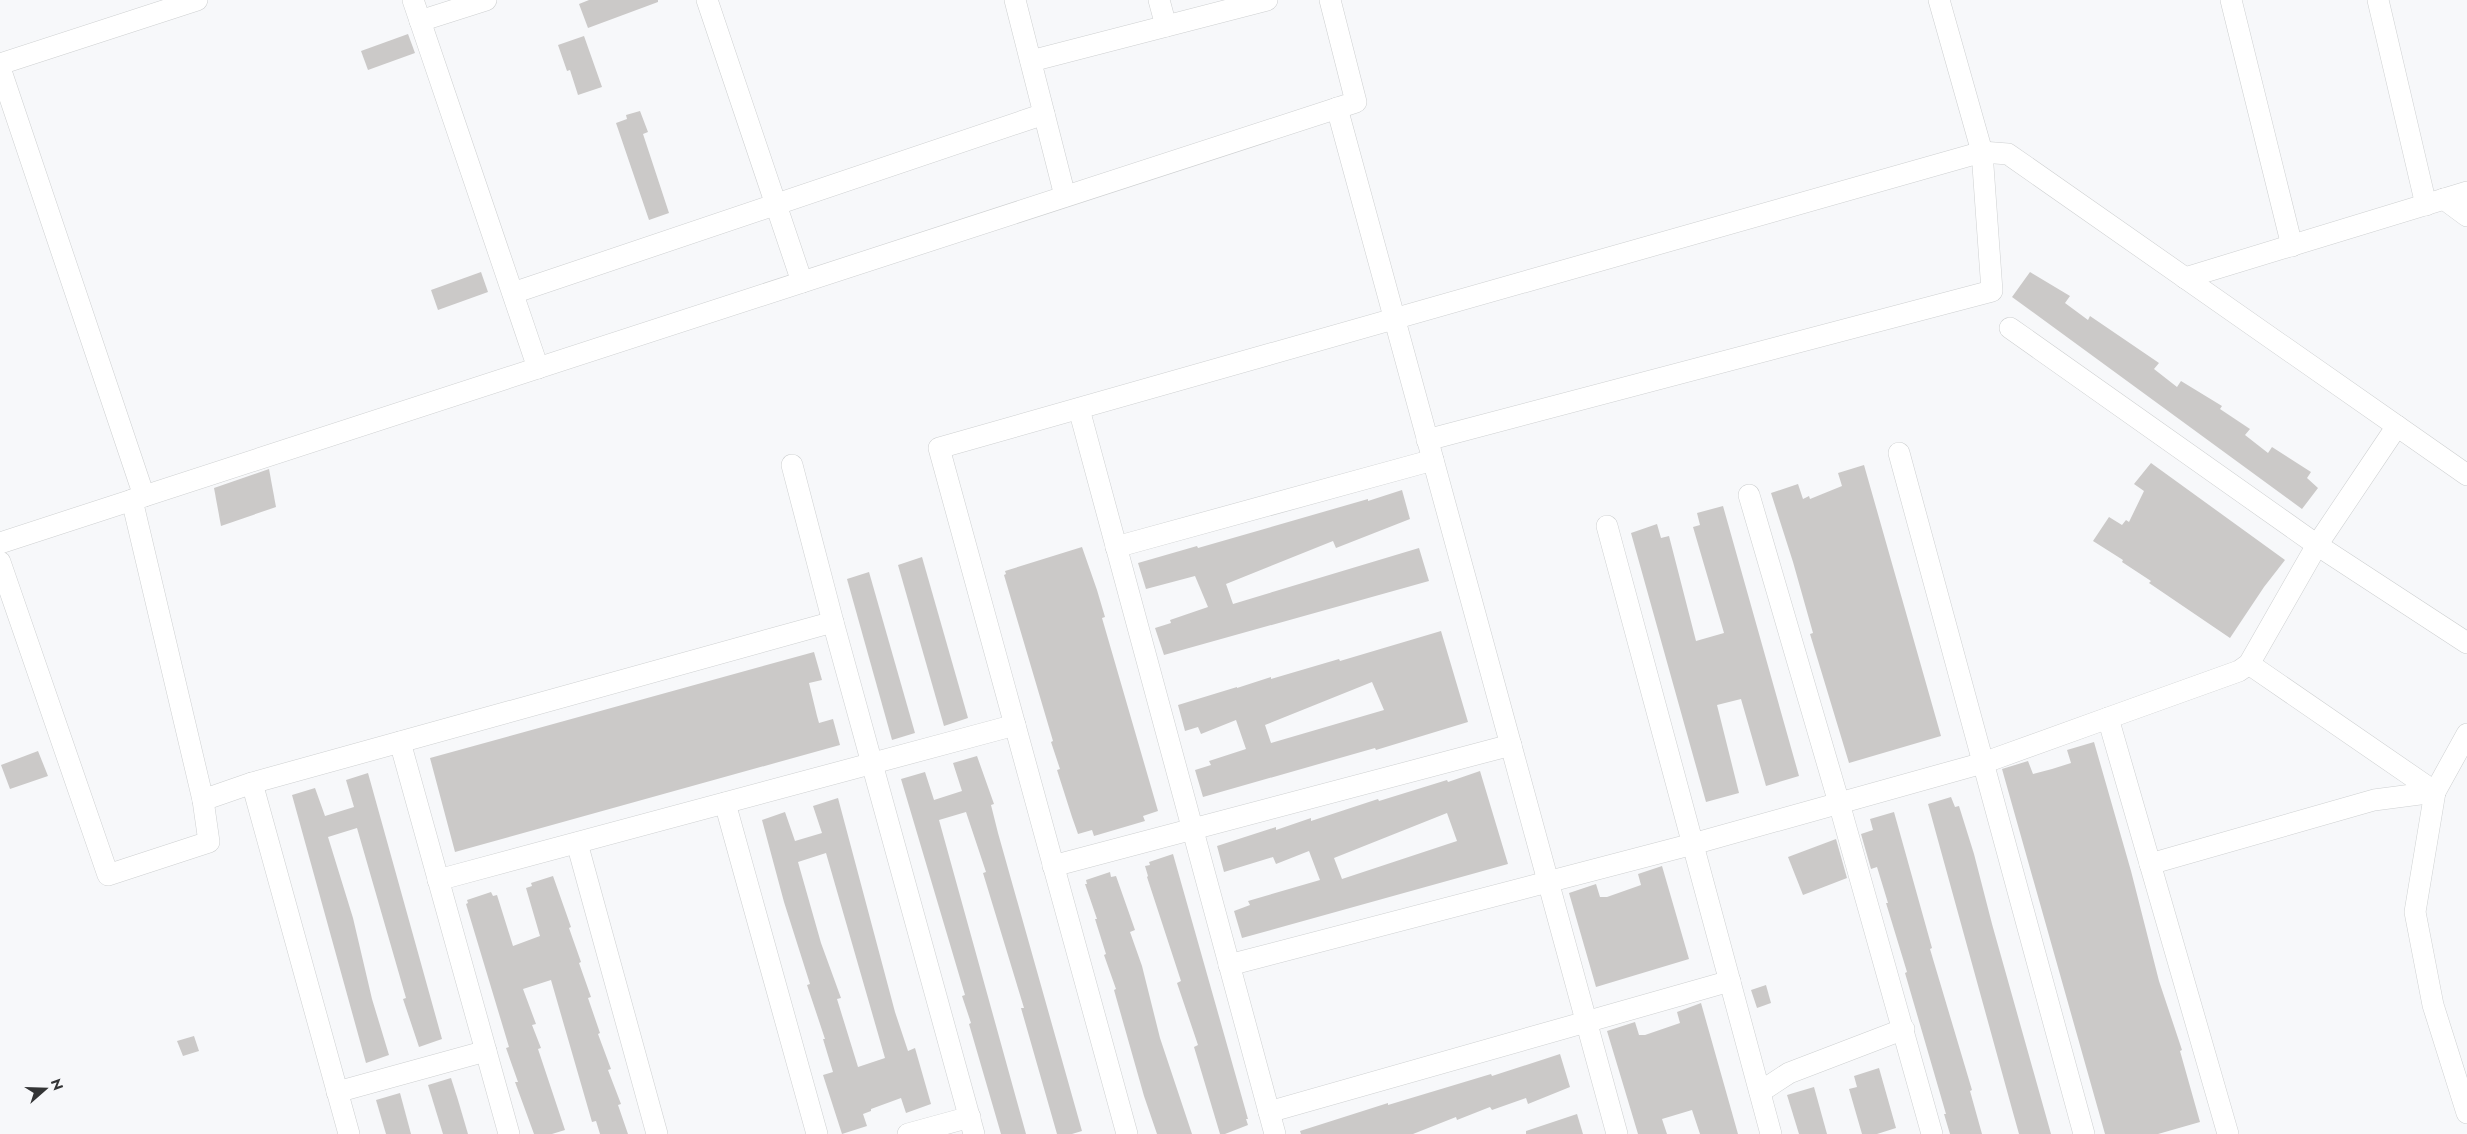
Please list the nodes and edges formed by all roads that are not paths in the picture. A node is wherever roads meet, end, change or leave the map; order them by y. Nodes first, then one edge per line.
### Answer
1 (197, 0) edge
2 (413, 0) edge
3 (486, 0) edge
4 (707, 0) edge
5 (1015, 0) edge
6 (1159, 0) edge
7 (1267, 0) edge
8 (1330, 0) edge
9 (1939, 0) edge
10 (2231, 0) edge
11 (2378, 0) edge
12 (420, 21) junction
13 (1166, 26) junction
14 (1031, 61) junction
15 (0, 64) edge
16 (0, 68) edge
17 (1337, 108) junction
18 (1044, 114) junction
19 (1982, 152) junction
20 (2467, 192) edge
21 (1065, 196) junction
22 (2435, 202) junction
23 (775, 204) junction
24 (2467, 216) edge
25 (2292, 246) junction
26 (2185, 278) junction
27 (802, 282) junction
28 (512, 293) junction
29 (1394, 319) junction
30 (2010, 328) dead end
31 (538, 368) junction
32 (1079, 409) junction
33 (2397, 426) junction
34 (1427, 440) junction
35 (1899, 453) dead end
36 (1433, 460) junction
37 (792, 465) dead end
38 (2467, 475) edge
39 (1749, 495) dead end
40 (138, 498) junction
41 (1607, 526) dead end
42 (0, 543) edge
43 (2317, 545) junction
44 (1116, 548) junction
45 (0, 562) edge
46 (832, 622) junction
47 (2467, 643) edge
48 (2249, 664) junction
49 (2108, 718) junction
50 (1015, 725) junction
51 (2467, 734) edge
52 (400, 742) junction
53 (1511, 745) junction
54 (1983, 763) junction
55 (873, 764) junction
56 (252, 783) junction
57 (2434, 792) junction
58 (204, 800) junction
59 (724, 803) junction
60 (1839, 803) junction
61 (1193, 829) junction
62 (577, 843) junction
63 (1693, 844) junction
64 (2150, 864) junction
65 (1054, 866) junction
66 (438, 880) junction
67 (1549, 880) junction
68 (1229, 965) junction
69 (1730, 981) junction
70 (1586, 1021) junction
71 (1904, 1028) junction
72 (486, 1051) junction
73 (337, 1092) junction
74 (1760, 1092) junction
75 (1269, 1112) junction
76 (2467, 1113) edge
77 (972, 1126) edge
78 (348, 1134) edge
79 (509, 1134) edge
80 (656, 1134) edge
81 (817, 1134) edge
82 (908, 1134) edge
83 (1127, 1134) edge
84 (1275, 1134) edge
85 (1617, 1134) edge
86 (1771, 1134) edge
87 (1932, 1134) edge
88 (2084, 1134) edge
89 (2228, 1134) edge

1 - 15 street
2 - 12 street
3 - 12 street
4 - 23 street
5 - 14 street
6 - 13 street
7 - 13 street
8 - 17 street
9 - 19 street
10 - 25 street
11 - 22 street
12 - 28 street
13 - 14 street
14 - 18 street
16 - 40 street
17 - 21 street
17 - 29 street
18 - 21 street
18 - 23 street
19 - 26 street
19 - 29 street
19 - 34 street
20 - 22 street
21 - 27 street
22 - 24 street
22 - 25 street
23 - 27 street
23 - 28 street
25 - 26 street
26 - 33 street
27 - 31 street
28 - 31 street
29 - 32 street
29 - 34 street
30 - 43 street
31 - 40 street
32 - 44 street
32 - 50 street
33 - 38 street
33 - 43 street
34 - 36 street
35 - 54 street
36 - 44 street
36 - 53 street
37 - 46 street
39 - 60 street
40 - 42 street
40 - 58 street
41 - 63 street
43 - 47 street
43 - 48 street
44 - 61 street
45 - 58 street
46 - 52 street
46 - 55 street
48 - 49 street
48 - 57 street
49 - 54 street
49 - 64 street
50 - 55 street
50 - 65 street
51 - 57 street
52 - 56 street
52 - 66 street
53 - 61 street
53 - 67 street
54 - 60 street
54 - 88 street
55 - 59 street
55 - 77 street
56 - 58 street
56 - 73 street
57 - 64 street
57 - 76 street
59 - 62 street
59 - 81 street
60 - 63 street
60 - 71 street
61 - 65 street
61 - 68 street
62 - 66 street
62 - 80 street
63 - 67 street
63 - 69 street
64 - 89 street
65 - 83 street
66 - 72 street
67 - 68 street
67 - 70 street
68 - 75 street
69 - 70 street
69 - 74 street
70 - 75 street
70 - 85 street
71 - 74 street
71 - 87 street
72 - 73 street
72 - 79 street
73 - 78 street
74 - 86 street
75 - 84 street
77 - 82 street

